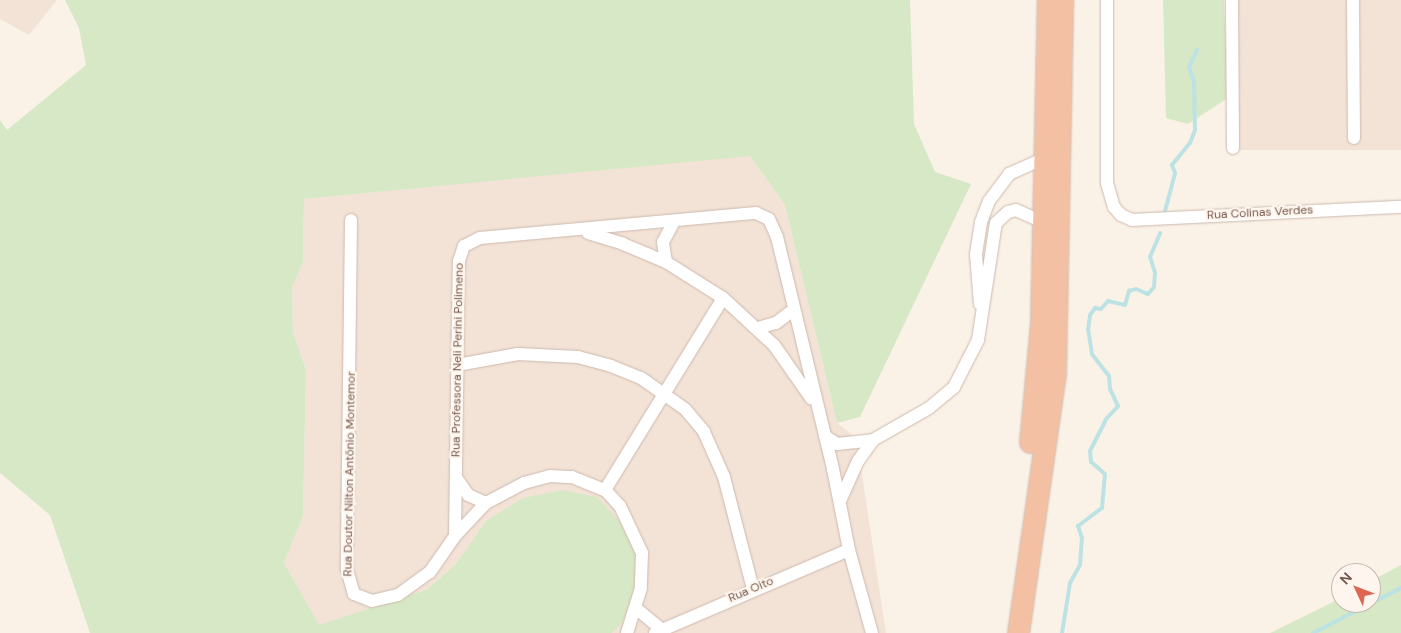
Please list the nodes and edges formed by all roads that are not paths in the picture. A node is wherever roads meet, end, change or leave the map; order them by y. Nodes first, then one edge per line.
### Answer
1 (1048, 0) edge
2 (1062, 0) edge
3 (1107, 0) edge
4 (1232, 0) edge
5 (1353, 0) edge
6 (1354, 138) dead end
7 (1233, 148) dead end
8 (1045, 158) junction
9 (1401, 207) edge
10 (351, 220) dead end
11 (674, 221) junction
12 (1043, 222) junction
13 (580, 231) junction
14 (666, 262) junction
15 (723, 298) junction
16 (793, 310) junction
17 (982, 316) junction
18 (758, 328) junction
19 (457, 365) junction
20 (663, 393) junction
21 (816, 406) junction
22 (825, 436) junction
23 (873, 440) junction
24 (457, 478) junction
25 (605, 490) junction
26 (840, 502) junction
27 (486, 503) junction
28 (455, 536) junction
29 (849, 550) junction
30 (753, 589) junction
31 (637, 609) junction
32 (658, 631) edge
33 (627, 633) edge
34 (872, 633) edge
35 (1005, 633) edge
36 (1018, 633) edge

1 - 8 highway
2 - 36 highway
3 - 9 street, Rua Colinas Verdes
4 - 7 street
5 - 6 street
8 - 12 highway
8 - 17 street
10 - 28 street, Rua Doutor Nilton Antônio Montemor
11 - 13 street, Rua Professora Neli Perini Polimeno
11 - 14 street
11 - 16 street, Rua Professora Neli Perini Polimeno
12 - 17 street
12 - 35 highway
13 - 14 street
13 - 19 street, Rua Professora Neli Perini Polimeno
14 - 15 street
15 - 18 street
15 - 20 street
16 - 18 street
16 - 21 street
17 - 23 street
18 - 21 street
19 - 20 street
19 - 24 street, Rua Professora Neli Perini Polimeno
20 - 25 street
20 - 30 street
21 - 22 street
22 - 23 street
22 - 26 street
23 - 26 street
24 - 27 street
24 - 28 street, Rua Professora Neli Perini Polimeno
25 - 27 street, Rua Doutor Nilton Antônio Montemor
25 - 31 street, Rua Doutor Nilton Antônio Montemor
26 - 29 street
27 - 28 street, Rua Doutor Nilton Antônio Montemor
29 - 30 street, Rua Oito
29 - 34 street
30 - 32 street, Rua Oito
31 - 32 street
31 - 33 street, Rua Doutor Nilton Antônio Montemor

